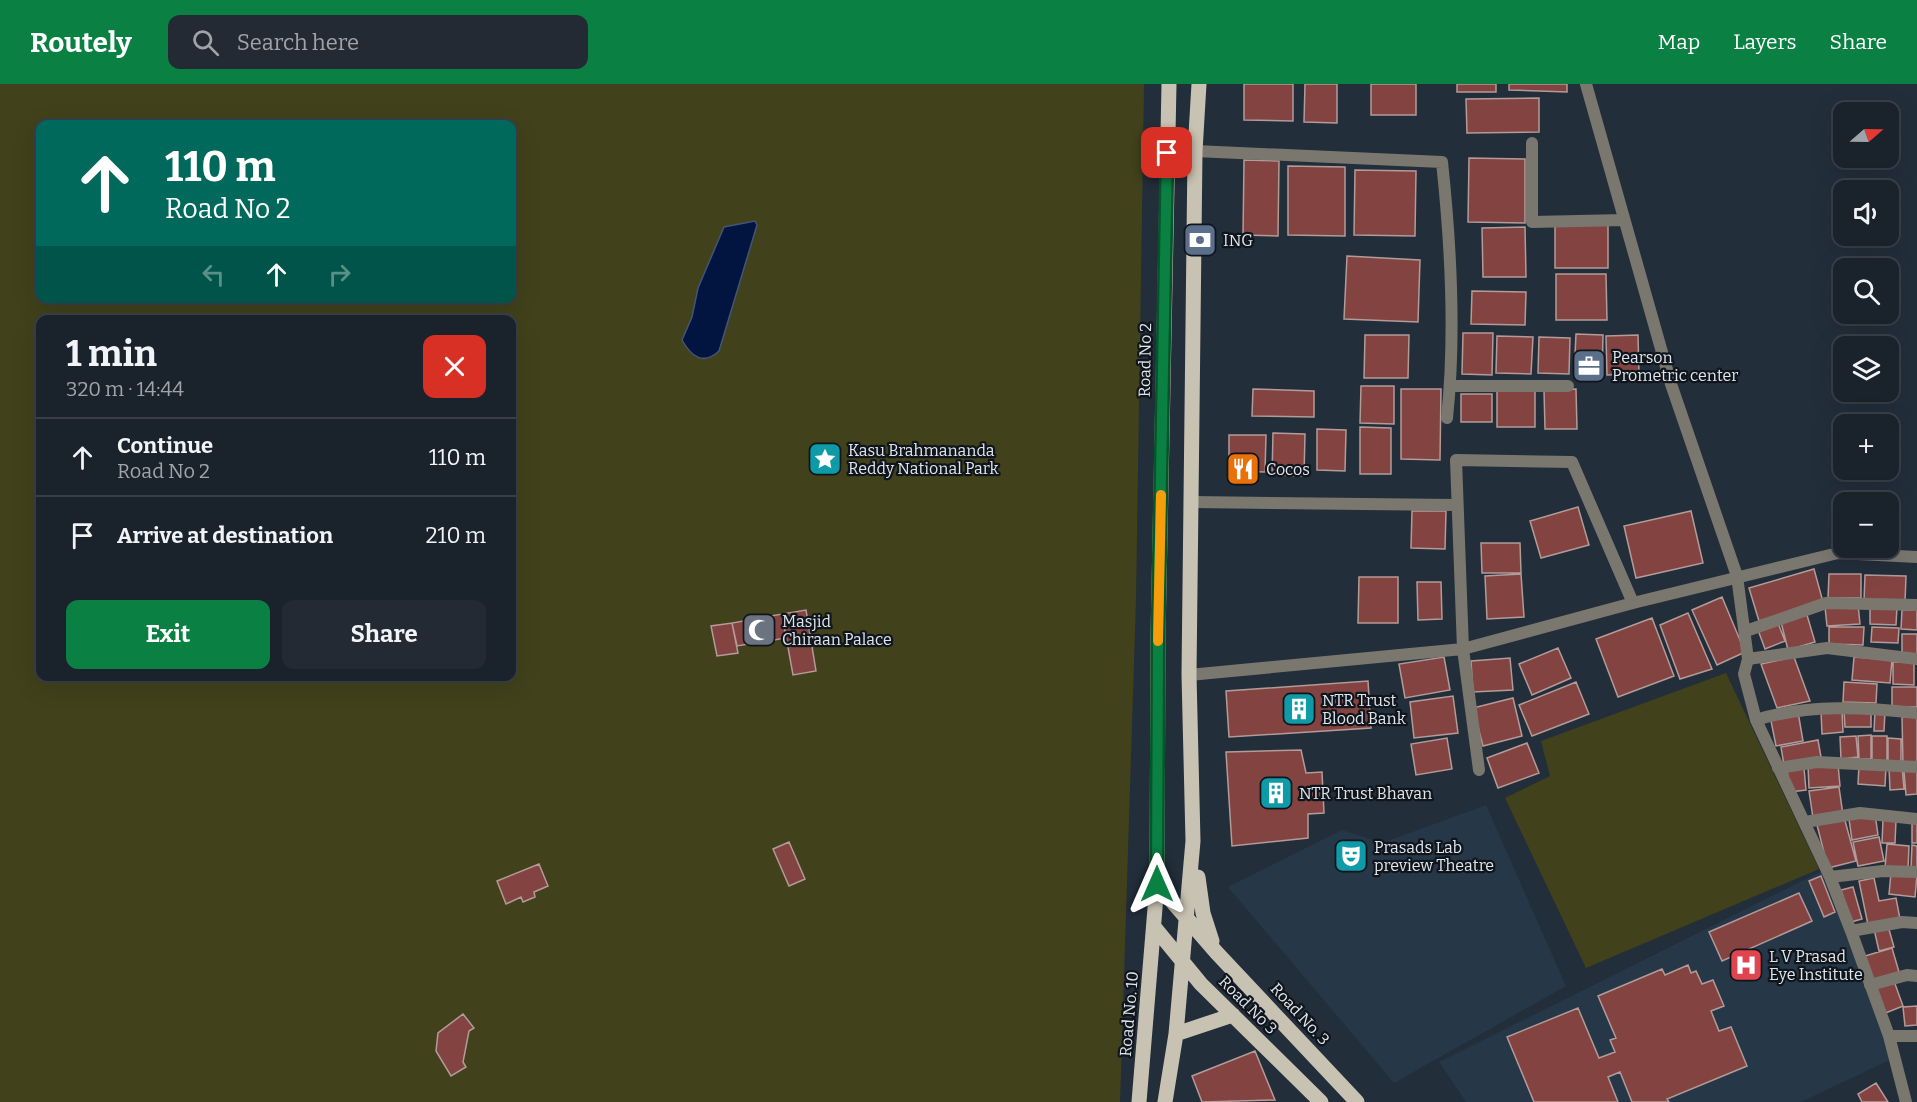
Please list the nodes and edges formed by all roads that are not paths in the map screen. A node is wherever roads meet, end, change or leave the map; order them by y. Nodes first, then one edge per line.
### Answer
1 (1169, 84) edge
2 (1199, 84) edge
3 (1586, 84) edge
4 (1532, 143) dead end
5 (1195, 151) junction
6 (1624, 220) junction
7 (1450, 386) junction
8 (1568, 386) dead end
9 (1447, 418) dead end
10 (1192, 502) junction
11 (1456, 505) junction
12 (1917, 557) edge
13 (1737, 576) junction
14 (1633, 603) junction
15 (1917, 605) edge
16 (1746, 631) junction
17 (1463, 649) junction
18 (1748, 659) junction
19 (1917, 659) edge
20 (1189, 675) junction
21 (1917, 713) edge
22 (1756, 720) junction
23 (1917, 767) edge
24 (1778, 768) junction
25 (1479, 770) dead end
26 (1917, 819) edge
27 (1805, 822) junction
28 (1193, 841) junction
29 (1917, 872) edge
30 (1830, 877) junction
31 (1157, 884) junction
32 (1187, 917) junction
33 (1917, 923) edge
34 (1155, 928) junction
35 (1851, 931) junction
36 (1216, 952) junction
37 (1182, 960) junction
38 (1917, 976) edge
39 (1870, 985) junction
40 (1233, 1015) junction
41 (1176, 1034) junction
42 (1889, 1036) junction
43 (1917, 1036) edge
44 (1139, 1102) edge
45 (1165, 1102) edge
46 (1321, 1102) edge
47 (1358, 1102) edge
48 (1906, 1102) edge

1 - 31 main road, Road No 2
2 - 5 main road
3 - 6 street
4 - 6 street
5 - 7 street
5 - 10 main road
6 - 13 street
7 - 8 street
7 - 9 street
10 - 11 street
10 - 20 main road
11 - 14 street
11 - 17 street
12 - 13 street
13 - 14 street
13 - 16 street
14 - 17 street
15 - 16 street
16 - 18 street
17 - 20 street
17 - 25 street
18 - 19 street
18 - 22 street
20 - 28 main road
21 - 22 street
22 - 24 street
23 - 24 street
24 - 27 street
26 - 27 street
27 - 30 street
28 - 32 main road
28 - 36 main road
29 - 30 street
30 - 35 street
31 - 32 main road, Road No. 3
31 - 34 main road
32 - 36 main road, Road No. 3
32 - 37 main road
33 - 35 street
34 - 37 main road, Road No 3
34 - 44 main road, Road No. 10
35 - 39 street
36 - 47 main road, Road No. 3
37 - 40 main road, Road No 3
37 - 41 main road
38 - 39 street
39 - 42 street
40 - 41 main road
40 - 46 main road, Road No 3
41 - 45 main road
42 - 43 street
42 - 48 street

